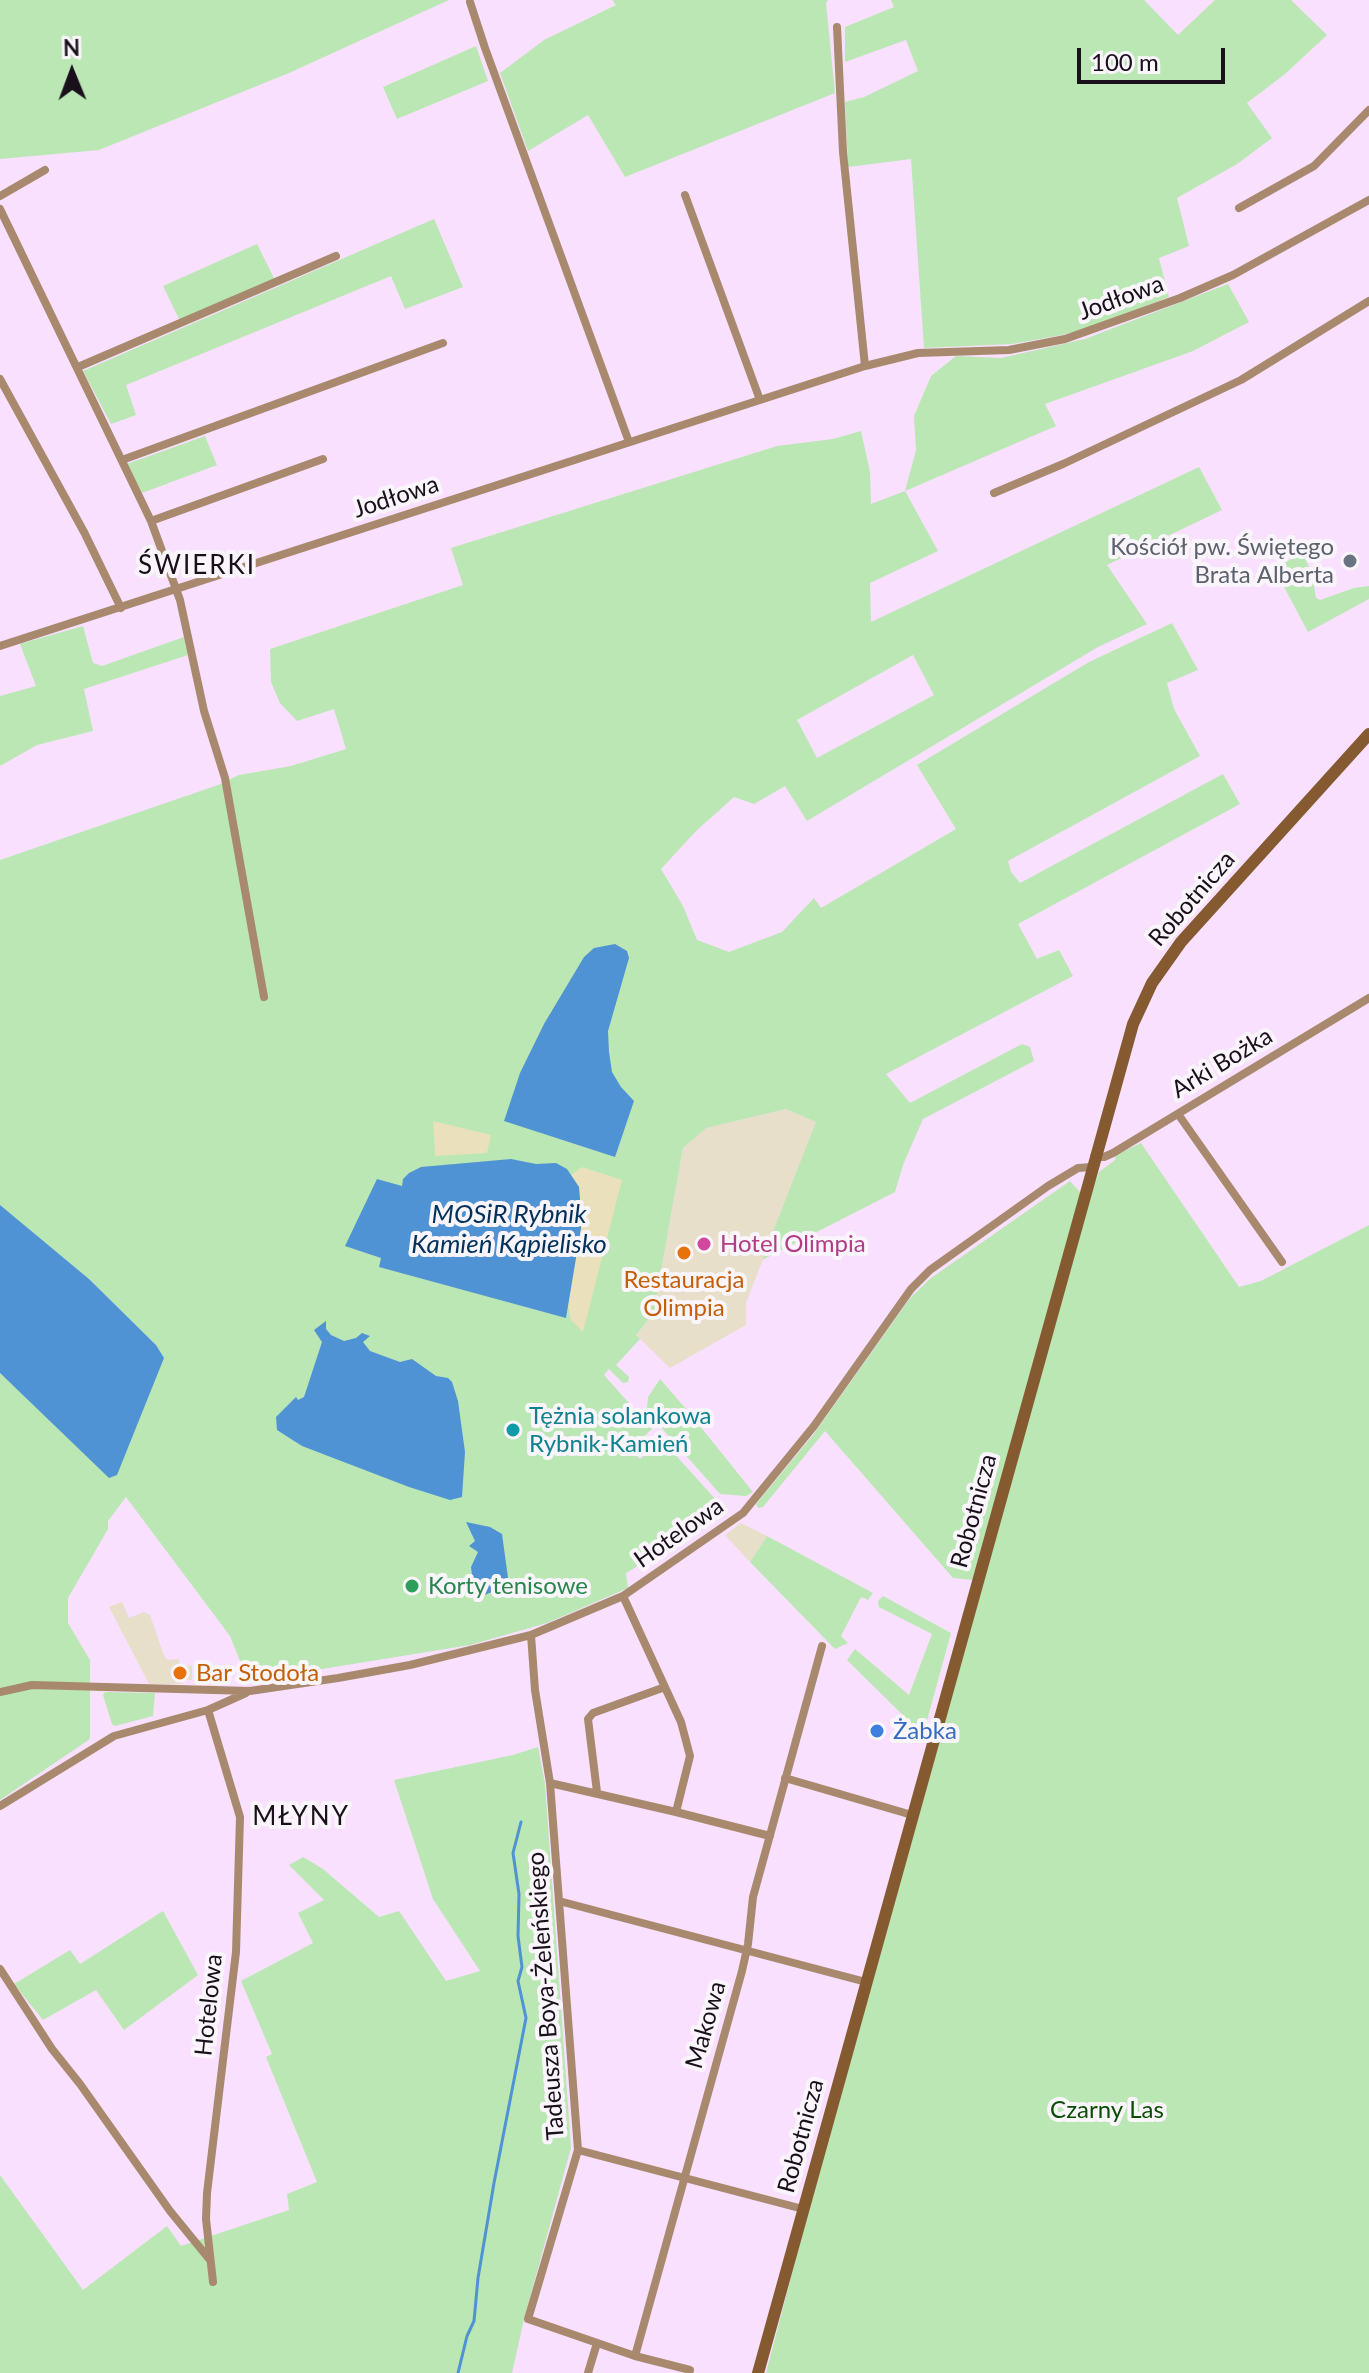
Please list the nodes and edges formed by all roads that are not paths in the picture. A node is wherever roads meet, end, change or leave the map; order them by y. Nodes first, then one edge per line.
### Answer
1 (470, 2) edge
2 (837, 27) dead end
3 (1369, 110) edge
4 (45, 170) dead end
5 (685, 195) dead end
6 (0, 196) edge
7 (1369, 200) edge
8 (1239, 208) dead end
9 (0, 209) edge
10 (336, 256) dead end
11 (1369, 301) edge
12 (443, 343) dead end
13 (865, 366) junction
14 (78, 367) junction
15 (0, 379) edge
16 (760, 400) junction
17 (629, 442) junction
18 (323, 459) dead end
19 (122, 460) junction
20 (994, 493) dead end
21 (151, 521) junction
22 (176, 590) junction
23 (121, 608) junction
24 (0, 646) edge
25 (1369, 734) edge
26 (264, 997) dead end
27 (1369, 998) edge
28 (1178, 1114) junction
29 (1093, 1162) junction
30 (1282, 1262) dead end
31 (623, 1596) junction
32 (531, 1635) junction
33 (822, 1646) dead end
34 (665, 1687) junction
35 (250, 1691) junction
36 (0, 1692) edge
37 (208, 1710) junction
38 (785, 1778) junction
39 (550, 1783) junction
40 (597, 1792) junction
41 (0, 1806) edge
42 (676, 1812) junction
43 (912, 1815) junction
44 (770, 1836) junction
45 (559, 1901) junction
46 (746, 1950) junction
47 (0, 1969) edge
48 (866, 1982) junction
49 (578, 2150) junction
50 (683, 2178) junction
51 (803, 2209) junction
52 (211, 2261) junction
53 (213, 2282) dead end
54 (597, 2343) junction
55 (635, 2356) junction
56 (690, 2372) edge
57 (588, 2373) edge
58 (701, 2373) edge
59 (758, 2373) edge

1 - 17 street
2 - 13 street
3 - 8 street
4 - 6 street
5 - 16 street
7 - 13 street, Jodłowa
9 - 14 street
10 - 14 street
11 - 20 street
12 - 19 street
13 - 16 street, Jodłowa
14 - 19 street
15 - 23 street
16 - 17 street, Jodłowa
17 - 22 street, Jodłowa
18 - 21 street
19 - 21 street
21 - 22 street
22 - 23 street, Jodłowa
22 - 26 street
23 - 24 street, Jodłowa
25 - 29 street, Robotnicza
27 - 28 street, Arki Bożka
28 - 29 street, Arki Bożka
28 - 30 street
29 - 31 street, Hotelowa
29 - 43 street, Robotnicza
31 - 32 street, Hotelowa
31 - 34 street
32 - 35 street, Hotelowa
32 - 39 street, Tadeusza Boya-Żeleńskiego
33 - 38 street, Makowa
34 - 40 street
34 - 42 street
35 - 36 street, Hotelowa
35 - 37 street, Hotelowa
37 - 41 street, Hotelowa
37 - 52 street, Hotelowa
38 - 43 street
38 - 44 street, Makowa
39 - 40 street
39 - 45 street, Tadeusza Boya-Żeleńskiego
40 - 42 street
42 - 44 street
43 - 48 street, Robotnicza
44 - 46 street, Makowa
45 - 46 street
45 - 49 street, Tadeusza Boya-Żeleńskiego
46 - 48 street
46 - 50 street, Makowa
47 - 52 street
48 - 51 street, Robotnicza
49 - 50 street
49 - 54 street, Tadeusza Boya-Żeleńskiego
50 - 51 street
50 - 55 street, Makowa
51 - 59 street, Robotnicza
52 - 53 street, Hotelowa
54 - 55 street, Tadeusza Boya-Żeleńskiego
54 - 57 street
55 - 56 street
56 - 58 street

